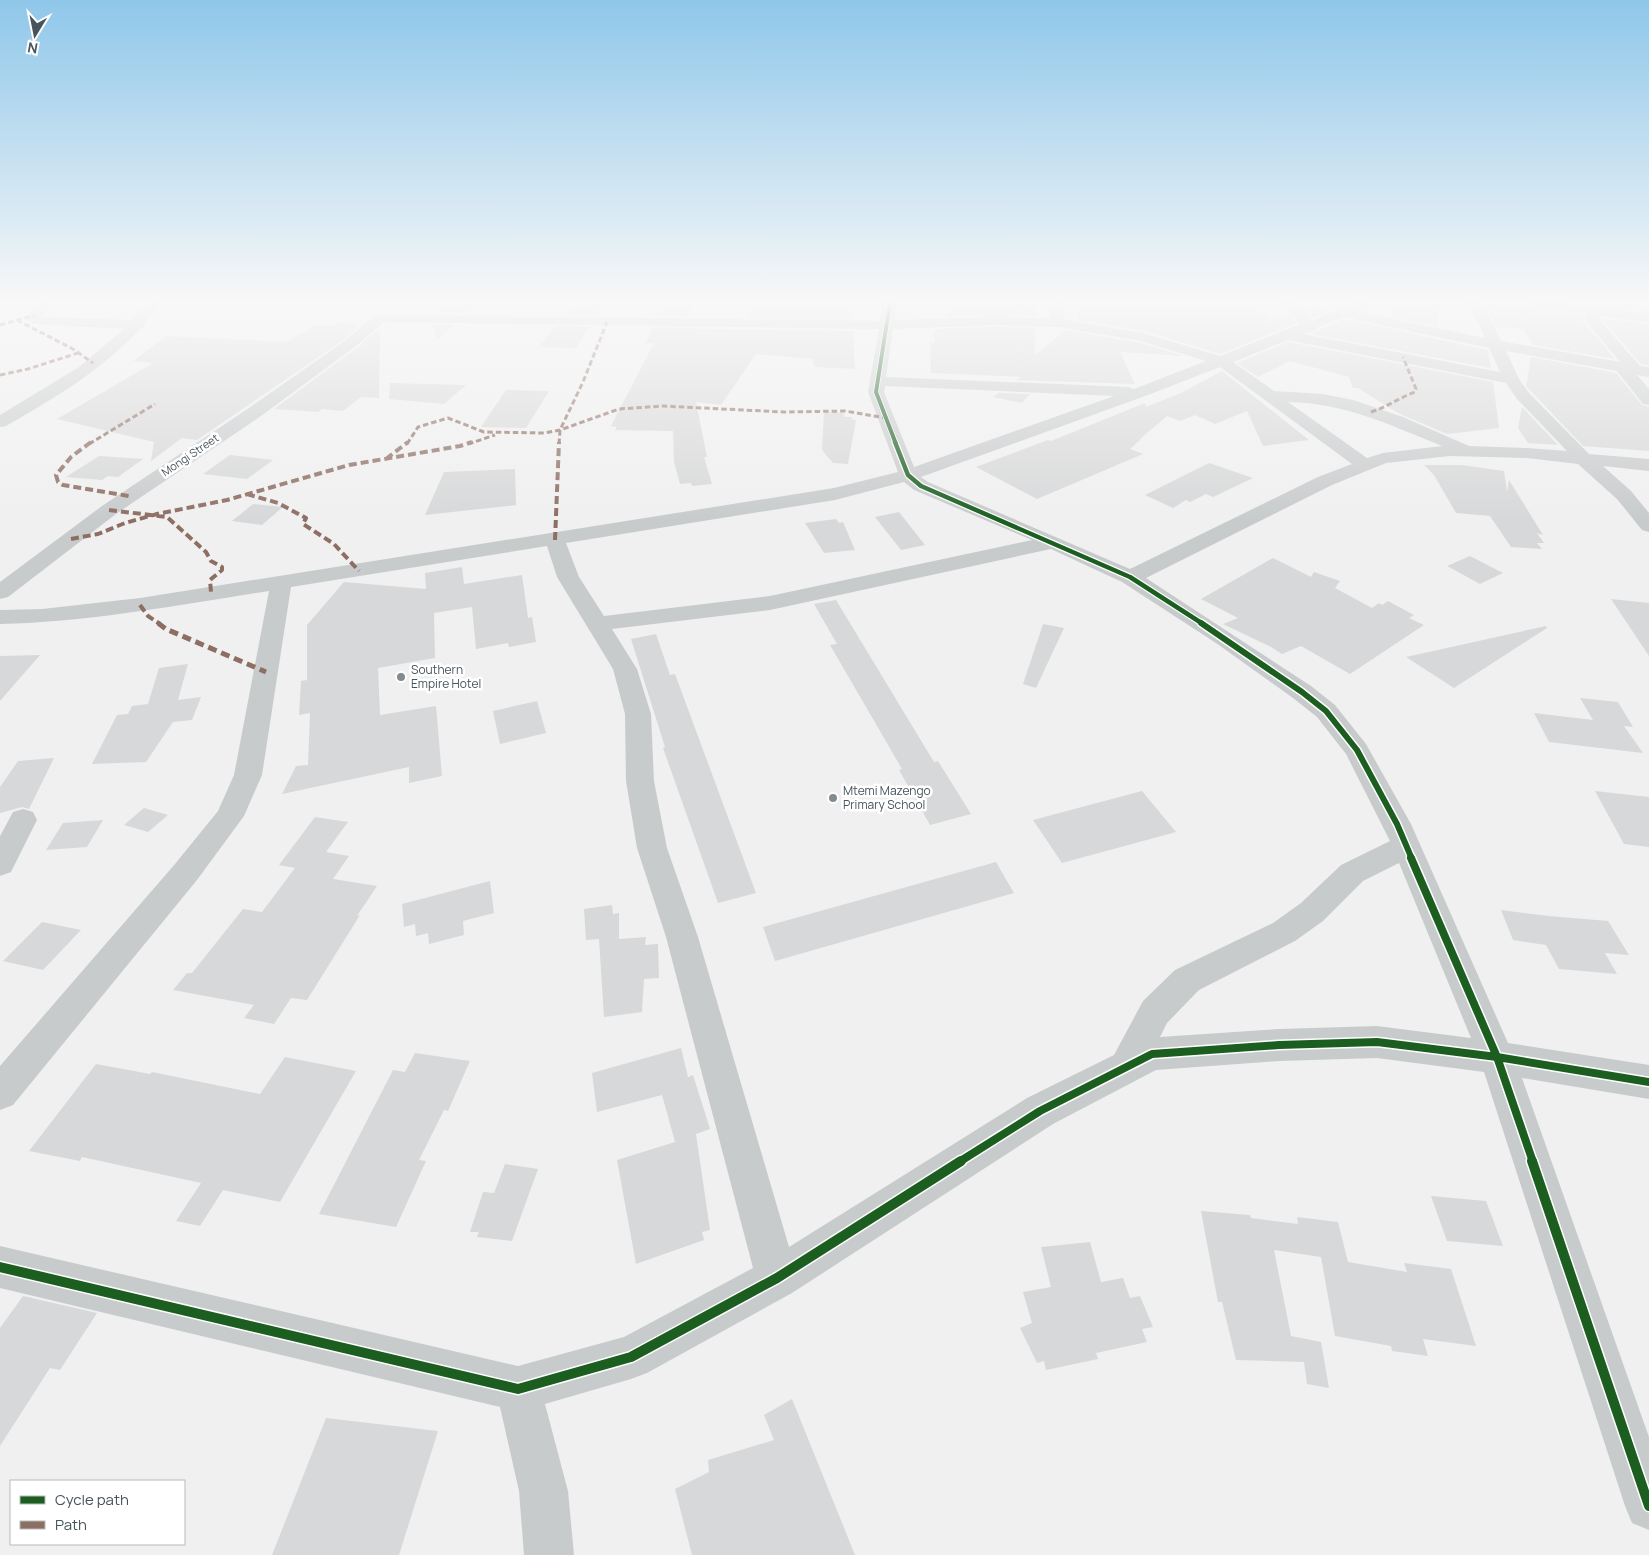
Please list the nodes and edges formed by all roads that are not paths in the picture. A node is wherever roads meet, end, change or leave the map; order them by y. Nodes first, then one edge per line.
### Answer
1 (77, 376) edge
2 (306, 376) edge
3 (878, 376) edge
4 (1184, 376) edge
5 (1242, 376) edge
6 (1493, 376) edge
7 (1510, 376) edge
8 (1638, 376) edge
9 (1511, 379) junction
10 (877, 381) junction
11 (1142, 392) junction
12 (1269, 396) junction
13 (1649, 400) edge
14 (0, 422) edge
15 (1469, 451) junction
16 (1584, 458) junction
17 (1365, 465) junction
18 (1649, 465) edge
19 (908, 475) junction
20 (1649, 526) edge
21 (555, 540) junction
22 (1053, 542) junction
23 (1130, 577) junction
24 (282, 583) junction
25 (0, 592) edge
26 (0, 617) edge
27 (598, 624) junction
28 (22, 820) dead end
29 (1406, 846) junction
30 (0, 864) edge
31 (1497, 1057) junction
32 (1127, 1066) junction
33 (1649, 1082) edge
34 (0, 1093) edge
35 (0, 1267) edge
36 (777, 1278) junction
37 (518, 1388) junction
38 (1649, 1506) edge
39 (549, 1555) edge

1 - 14 street
2 - 25 street, Mongi Street
3 - 10 street
4 - 11 street
5 - 12 street
6 - 9 street
7 - 9 street
8 - 13 street
9 - 16 street
10 - 11 street
10 - 19 street
11 - 19 street
12 - 15 street
12 - 17 street
15 - 16 street
15 - 17 street
16 - 18 street
16 - 20 street
17 - 23 street
19 - 21 street
19 - 22 street
21 - 24 street
21 - 27 street
22 - 23 street
22 - 27 street
23 - 29 street
24 - 26 street
24 - 34 street
27 - 36 street
28 - 30 street
29 - 31 street
29 - 32 street
31 - 32 street
31 - 33 street
31 - 38 street
32 - 36 street
35 - 37 street
36 - 37 street
37 - 39 street

